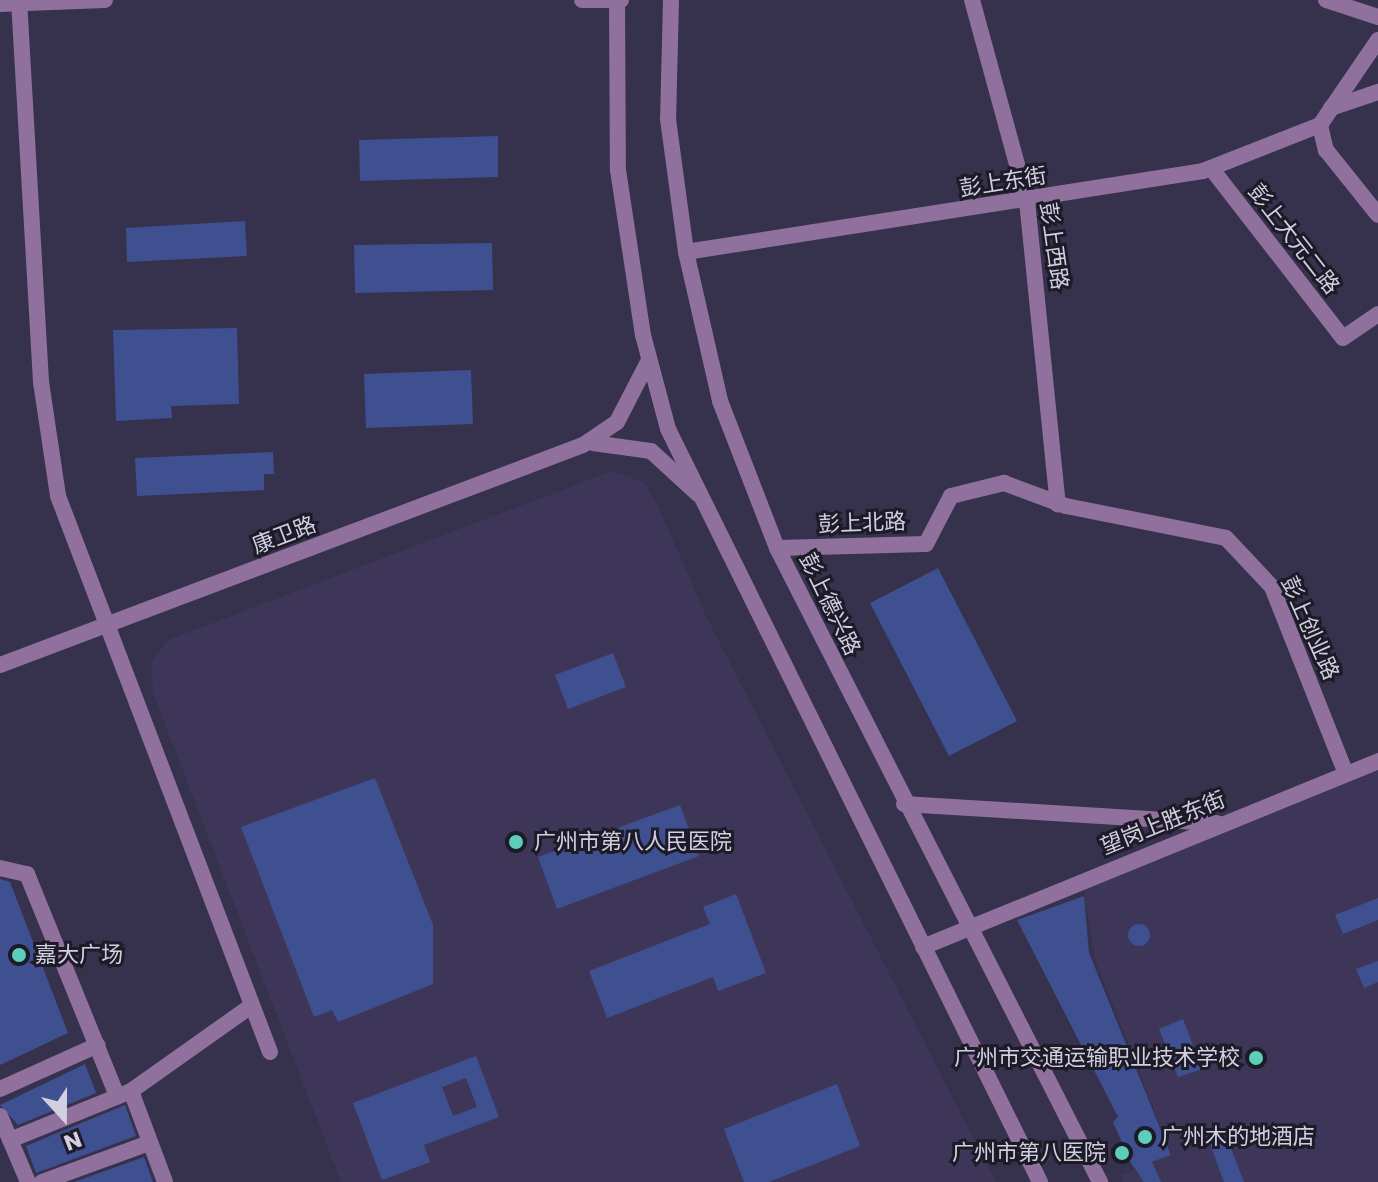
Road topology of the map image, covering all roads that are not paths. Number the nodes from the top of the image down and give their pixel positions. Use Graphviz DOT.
graph roads {
  1 [pos="105,0"];
  2 [pos="582,0"];
  3 [pos="671,0"];
  4 [pos="972,0"];
  5 [pos="1326,0"];
  6 [pos="618,1"];
  7 [pos="19,2"];
  8 [pos="0,4"];
  9 [pos="1378,17"];
  10 [pos="1378,40"];
  11 [pos="1378,92"];
  12 [pos="1331,108"];
  13 [pos="1320,125"];
  14 [pos="1211,168"];
  15 [pos="1027,201"];
  16 [pos="1378,215"];
  17 [pos="686,252"];
  18 [pos="1378,314"];
  19 [pos="649,360"];
  20 [pos="583,445"];
  21 [pos="698,494"];
  22 [pos="1058,504"];
  23 [pos="777,548"];
  24 [pos="105,626"];
  25 [pos="0,665"];
  26 [pos="1378,761"];
  27 [pos="1346,774"];
  28 [pos="904,804"];
  29 [pos="1222,823"];
  30 [pos="0,868"];
  31 [pos="966,927"];
  32 [pos="923,947"];
  33 [pos="251,1006"];
  34 [pos="98,1045"];
  35 [pos="270,1052"];
  36 [pos="0,1089"];
  37 [pos="124,1093"];
  38 [pos="0,1116"];
  39 [pos="10,1140"];
  40 [pos="149,1143"];
  41 [pos="28,1182"];
  42 [pos="42,1182"];
  43 [pos="165,1182"];
  44 [pos="1040,1182"];
  45 [pos="1100,1182"];
  1 -- 7 [label="street"];
  2 -- 6 [label="street"];
  3 -- 17 [label="street, 彭上德兴路"];
  4 -- 15 [label="street, 彭上西路"];
  5 -- 9 [label="street"];
  6 -- 19 [label="street"];
  7 -- 8 [label="street"];
  7 -- 24 [label="street"];
  10 -- 12 [label="street"];
  11 -- 12 [label="street"];
  12 -- 13 [label="street"];
  13 -- 14 [label="street, 彭上东街"];
  13 -- 16 [label="street"];
  14 -- 15 [label="street, 彭上东街"];
  14 -- 18 [label="street, 彭上大元二路"];
  15 -- 17 [label="street, 彭上东街"];
  15 -- 22 [label="street, 彭上西路"];
  17 -- 23 [label="street, 彭上德兴路"];
  19 -- 20 [label="street"];
  19 -- 21 [label="street"];
  20 -- 21 [label="street"];
  20 -- 24 [label="street, 康卫路"];
  21 -- 32 [label="street"];
  22 -- 23 [label="street, 彭上北路"];
  22 -- 27 [label="street, 彭上创业路"];
  23 -- 28 [label="street, 彭上德兴路"];
  24 -- 25 [label="street, 康卫路"];
  24 -- 33 [label="street"];
  26 -- 27 [label="street, 望岗上胜东街"];
  27 -- 29 [label="street, 望岗上胜东街"];
  28 -- 29 [label="street"];
  28 -- 31 [label="street, 彭上德兴路"];
  29 -- 31 [label="street, 望岗上胜东街"];
  30 -- 34 [label="street"];
  31 -- 32 [label="street, 望岗上胜东街"];
  31 -- 45 [label="street, 彭上德兴路"];
  32 -- 44 [label="street"];
  33 -- 35 [label="street"];
  33 -- 37 [label="street"];
  34 -- 36 [label="street"];
  34 -- 37 [label="street"];
  37 -- 39 [label="street"];
  37 -- 40 [label="street"];
  38 -- 39 [label="street"];
  39 -- 41 [label="street"];
  40 -- 42 [label="street"];
  40 -- 43 [label="street"];
}
